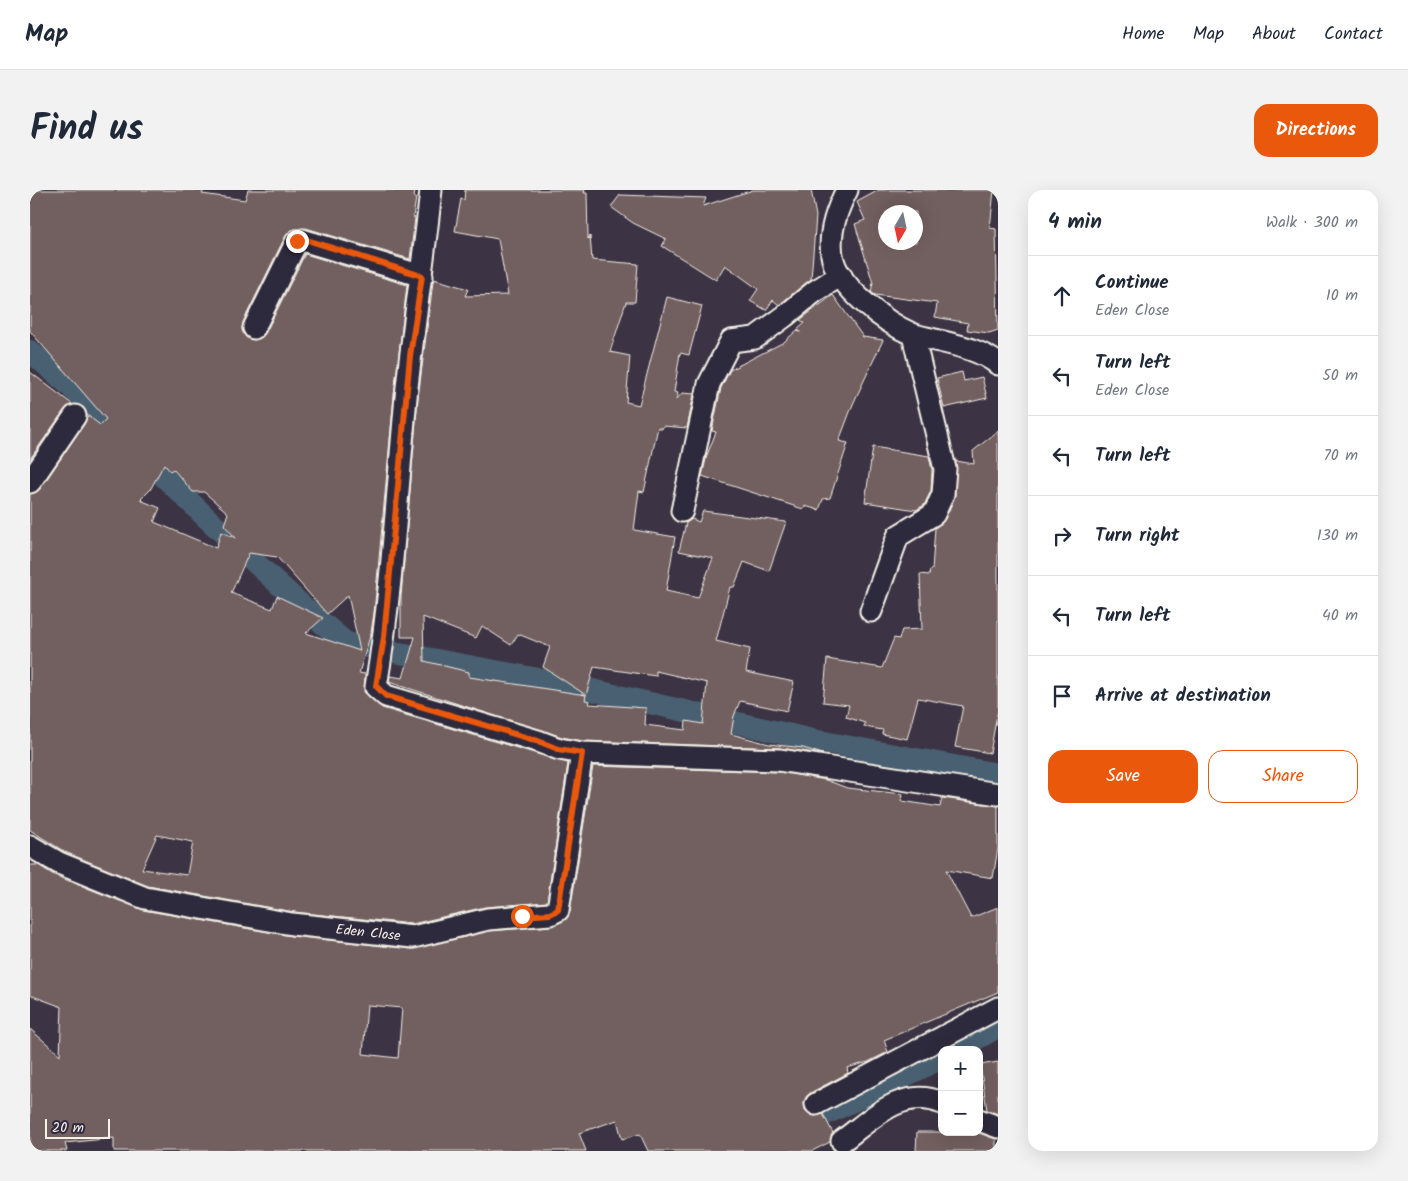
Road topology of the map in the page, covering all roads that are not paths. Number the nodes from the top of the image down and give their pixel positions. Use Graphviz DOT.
graph roads {
  1 [pos="431,190"];
  2 [pos="847,190"];
  3 [pos="841,275"];
  4 [pos="422,276"];
  5 [pos="254,328"];
  6 [pos="913,335"];
  7 [pos="998,364"];
  8 [pos="75,416"];
  9 [pos="30,482"];
  10 [pos="682,511"];
  11 [pos="871,611"];
  12 [pos="582,753"];
  13 [pos="998,794"];
  14 [pos="31,848"];
  15 [pos="998,1008"];
  16 [pos="938,1103"];
  17 [pos="816,1104"];
  18 [pos="983,1121"];
  19 [pos="998,1127"];
  20 [pos="842,1141"];
  1 -- 4 [label="street"];
  2 -- 3 [label="street"];
  3 -- 6 [label="street"];
  3 -- 10 [label="street"];
  4 -- 5 [label="street"];
  4 -- 12 [label="street"];
  6 -- 7 [label="street"];
  6 -- 11 [label="street"];
  8 -- 9 [label="street"];
  12 -- 13 [label="street"];
  12 -- 14 [label="street, Eden Close"];
  15 -- 17 [label="street"];
  16 -- 20 [label="street"];
  18 -- 19 [label="street"];
}
